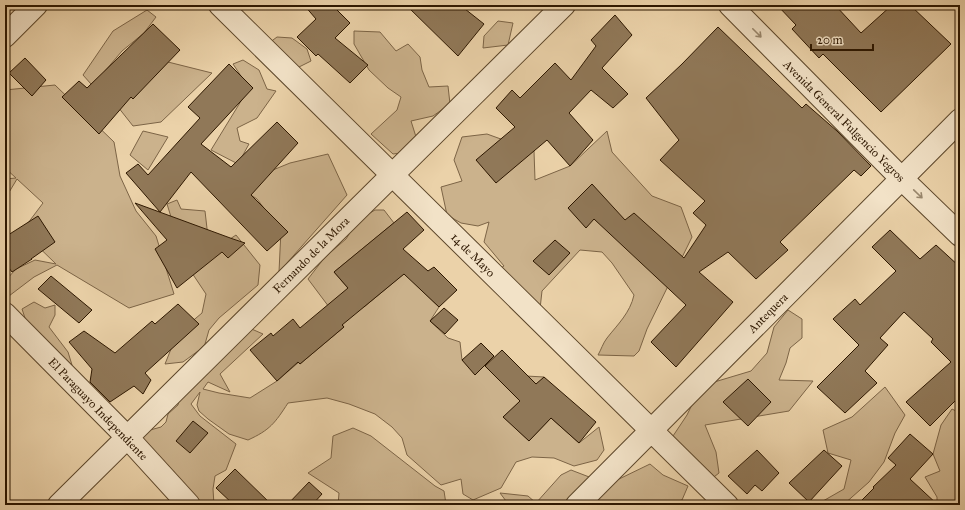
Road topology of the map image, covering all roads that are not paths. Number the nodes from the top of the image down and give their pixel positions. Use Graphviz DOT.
graph roads {
  1 [pos="36,5"];
  2 [pos="220,5"];
  3 [pos="564,5"];
  4 [pos="730,5"];
  5 [pos="5,36"];
  6 [pos="960,120"];
  7 [pos="392,174"];
  8 [pos="902,179"];
  9 [pos="960,235"];
  10 [pos="5,314"];
  11 [pos="651,430"];
  12 [pos="127,437"];
  13 [pos="58,505"];
  14 [pos="189,505"];
  15 [pos="577,505"];
  16 [pos="727,505"];
  1 -- 5 [label="street"];
  2 -- 7 [label="street, 14 de Mayo"];
  3 -- 7 [label="street, Fernando de la Mora"];
  4 -- 8 [label="street, Avenida General Fulgencio Yegros, one-way"];
  6 -- 8 [label="street, Antequera"];
  7 -- 11 [label="street, 14 de Mayo"];
  7 -- 12 [label="street, Fernando de la Mora"];
  8 -- 9 [label="street, Avenida General Fulgencio Yegros, one-way"];
  8 -- 11 [label="street, Antequera"];
  10 -- 12 [label="street, El Paraguayo Independiente"];
  11 -- 15 [label="street, Antequera"];
  11 -- 16 [label="street, 14 de Mayo"];
  12 -- 13 [label="street, Fernando de la Mora"];
  12 -- 14 [label="street, El Paraguayo Independiente"];
}
